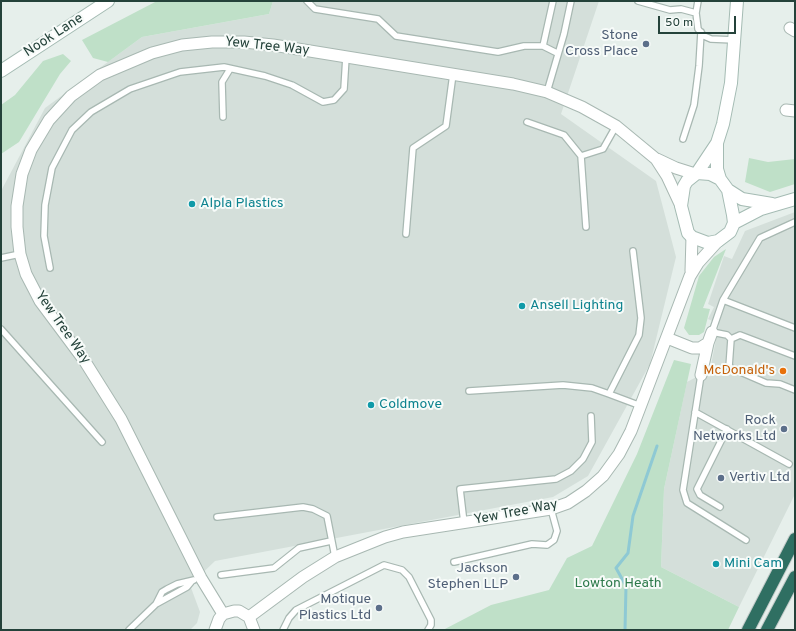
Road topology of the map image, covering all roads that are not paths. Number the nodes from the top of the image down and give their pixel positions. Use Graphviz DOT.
graph roads {
  1 [pos="108,1"];
  2 [pos="307,1"];
  3 [pos="553,1"];
  4 [pos="571,1"];
  5 [pos="638,1"];
  6 [pos="698,1"];
  7 [pos="737,1"];
  8 [pos="696,13"];
  9 [pos="701,32"];
  10 [pos="735,40"];
  11 [pos="543,46"];
  12 [pos="557,53"];
  13 [pos="346,57"];
  14 [pos="230,69"];
  15 [pos="1,72"];
  16 [pos="453,74"];
  17 [pos="547,92"];
  18 [pos="222,117"];
  19 [pos="527,122"];
  20 [pos="616,126"];
  21 [pos="683,139"];
  22 [pos="717,143"];
  23 [pos="581,156"];
  24 [pos="656,159"];
  25 [pos="696,174"];
  26 [pos="720,179"];
  27 [pos="728,190"];
  28 [pos="795,200"];
  29 [pos="776,204"];
  30 [pos="680,206"];
  31 [pos="795,222"];
  32 [pos="734,223"];
  33 [pos="586,227"];
  34 [pos="406,234"];
  35 [pos="692,237"];
  36 [pos="718,241"];
  37 [pos="633,251"];
  38 [pos="20,254"];
  39 [pos="1,258"];
  40 [pos="50,268"];
  41 [pos="690,276"];
  42 [pos="723,300"];
  43 [pos="795,328"];
  44 [pos="1,329"];
  45 [pos="712,332"];
  46 [pos="667,338"];
  47 [pos="731,339"];
  48 [pos="708,343"];
  49 [pos="795,356"];
  50 [pos="701,375"];
  51 [pos="795,390"];
  52 [pos="469,391"];
  53 [pos="610,394"];
  54 [pos="640,406"];
  55 [pos="694,412"];
  56 [pos="591,416"];
  57 [pos="728,429"];
  58 [pos="102,442"];
  59 [pos="788,464"];
  60 [pos="720,507"];
  61 [pos="551,509"];
  62 [pos="217,517"];
  63 [pos="464,523"];
  64 [pos="795,539"];
  65 [pos="746,540"];
  66 [pos="331,541"];
  67 [pos="335,557"];
  68 [pos="454,562"];
  69 [pos="221,575"];
  70 [pos="795,577"];
  71 [pos="196,580"];
  72 [pos="223,614"];
  73 [pos="249,617"];
  74 [pos="129,630"];
  75 [pos="215,630"];
  76 [pos="254,630"];
  77 [pos="283,630"];
  78 [pos="428,630"];
  79 [pos="748,630"];
  80 [pos="767,630"];
  1 -- 15 [label="street, Nook Lane"];
  2 -- 11 [label="lane"];
  3 -- 11 [label="lane"];
  4 -- 12 [label="lane"];
  5 -- 8 [label="lane"];
  6 -- 8 [label="lane"];
  7 -- 10 [label="street"];
  8 -- 9 [label="lane"];
  9 -- 10 [label="lane"];
  9 -- 21 [label="lane"];
  10 -- 22 [label="street"];
  11 -- 12 [label="lane"];
  12 -- 17 [label="lane"];
  13 -- 14 [label="lane"];
  13 -- 16 [label="street, Yew Tree Way"];
  13 -- 38 [label="street, Yew Tree Way"];
  14 -- 18 [label="lane"];
  14 -- 40 [label="lane"];
  16 -- 17 [label="street, Yew Tree Way"];
  16 -- 34 [label="lane"];
  17 -- 20 [label="street, Yew Tree Way"];
  19 -- 23 [label="lane"];
  20 -- 23 [label="lane"];
  20 -- 24 [label="street, Yew Tree Way"];
  22 -- 25 [label="street"];
  22 -- 26 [label="street"];
  23 -- 33 [label="lane"];
  24 -- 25 [label="street, Yew Tree Way"];
  24 -- 30 [label="street, Yew Tree Way"];
  25 -- 26 [label="street"];
  25 -- 30 [label="street"];
  26 -- 27 [label="street"];
  27 -- 29 [label="street"];
  27 -- 32 [label="street"];
  28 -- 29 [label="street"];
  29 -- 32 [label="street"];
  30 -- 35 [label="street"];
  31 -- 42 [label="lane"];
  32 -- 36 [label="street"];
  35 -- 36 [label="street"];
  35 -- 41 [label="street, Yew Tree Way"];
  36 -- 41 [label="street, Yew Tree Way"];
  37 -- 53 [label="lane"];
  38 -- 39 [label="lane"];
  38 -- 71 [label="street, Yew Tree Way"];
  41 -- 46 [label="street, Yew Tree Way"];
  42 -- 43 [label="lane"];
  42 -- 45 [label="lane"];
  44 -- 58 [label="lane"];
  45 -- 47 [label="lane"];
  45 -- 48 [label="street"];
  46 -- 48 [label="street"];
  46 -- 54 [label="street, Yew Tree Way"];
  47 -- 49 [label="lane"];
  47 -- 51 [label="lane"];
  48 -- 50 [label="street"];
  50 -- 55 [label="lane"];
  52 -- 53 [label="lane"];
  53 -- 54 [label="lane"];
  54 -- 61 [label="street, Yew Tree Way"];
  55 -- 57 [label="lane"];
  55 -- 65 [label="lane"];
  56 -- 63 [label="lane"];
  57 -- 59 [label="lane"];
  57 -- 60 [label="lane"];
  61 -- 63 [label="street, Yew Tree Way"];
  61 -- 68 [label="lane"];
  62 -- 66 [label="lane"];
  63 -- 67 [label="street, Yew Tree Way"];
  64 -- 79 [label="highway"];
  66 -- 67 [label="lane"];
  66 -- 69 [label="lane"];
  67 -- 73 [label="street, Yew Tree Way"];
  70 -- 80 [label="highway"];
  71 -- 72 [label="street, Yew Tree Way"];
  71 -- 74 [label="lane"];
  72 -- 73 [label="street"];
  72 -- 75 [label="street"];
  73 -- 76 [label="street"];
  77 -- 78 [label="lane"];
}
